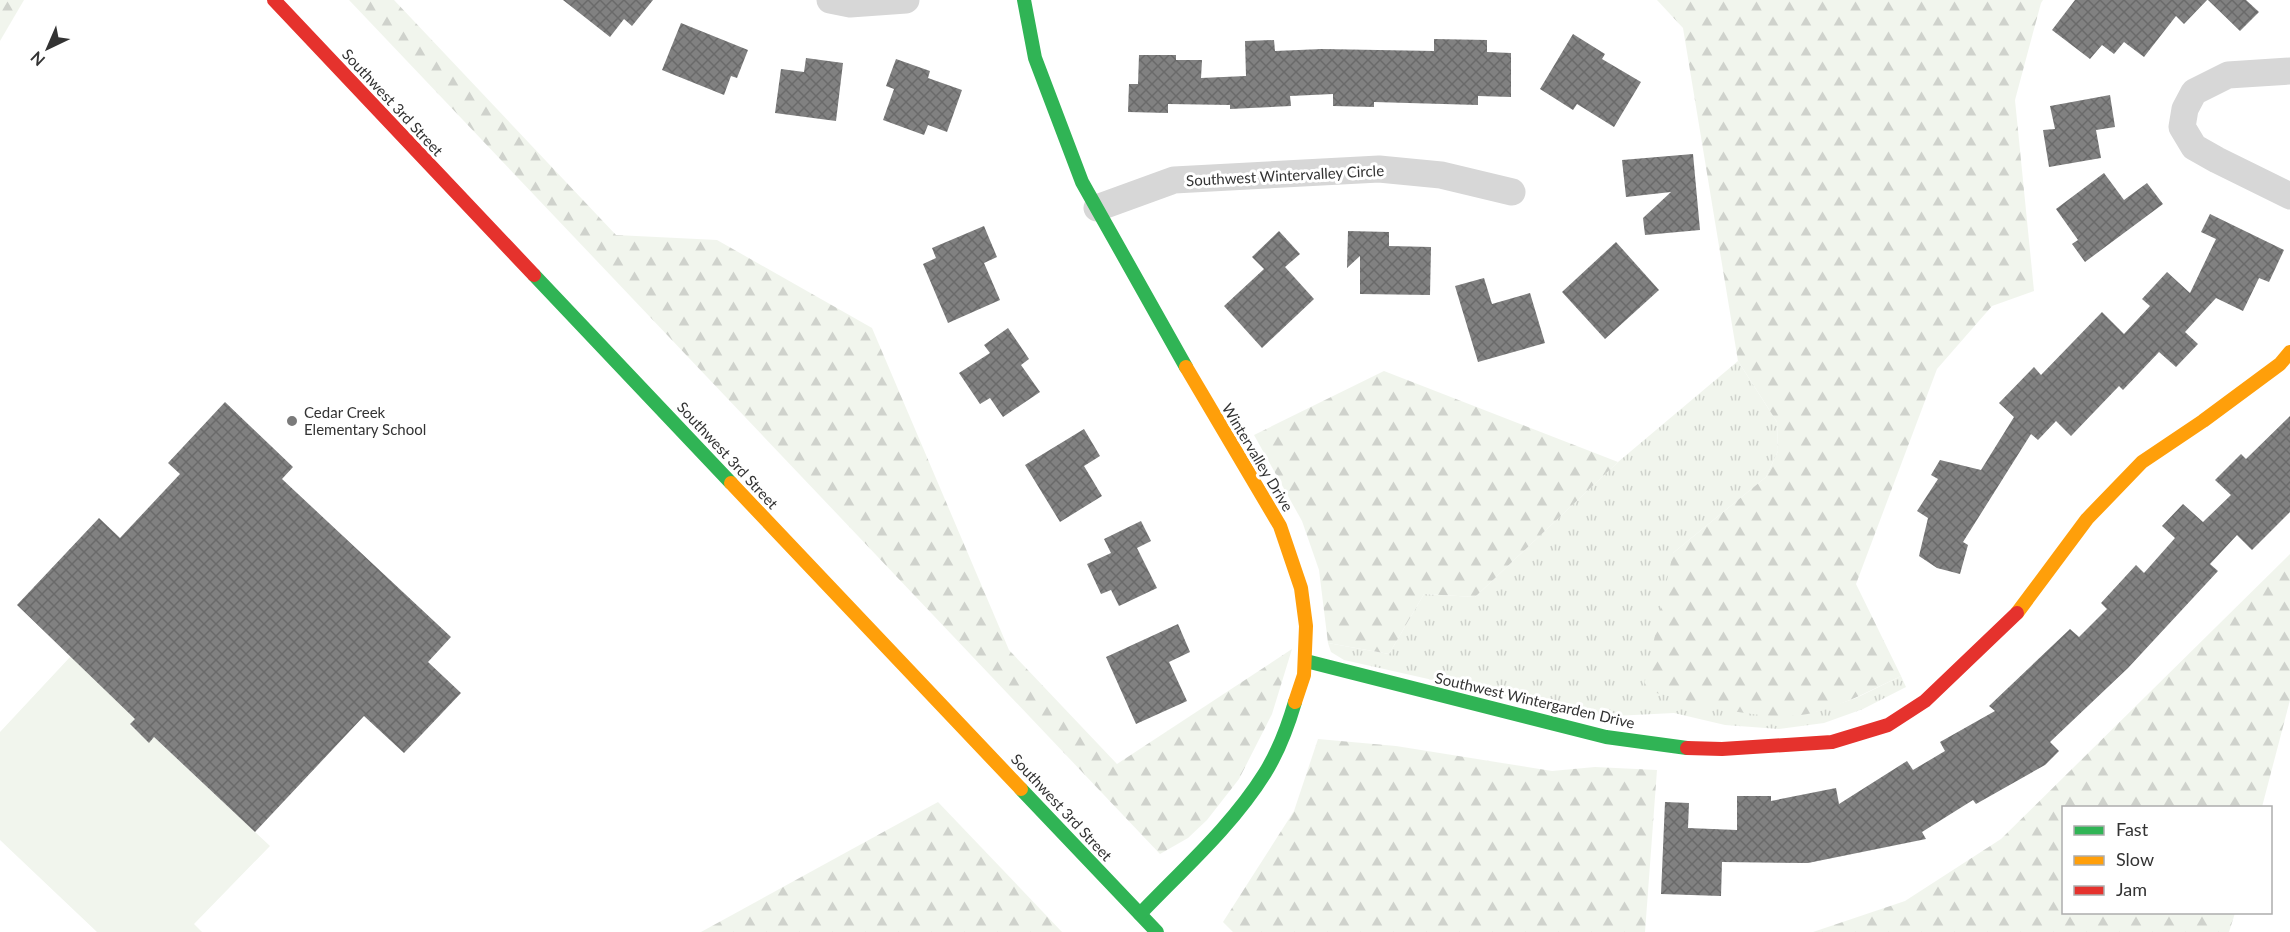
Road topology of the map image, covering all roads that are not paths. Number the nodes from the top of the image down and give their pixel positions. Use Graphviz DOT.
graph roads {
  1 [pos="274,0"];
  2 [pos="830,0"];
  3 [pos="906,0"];
  4 [pos="1024,0"];
  5 [pos="2290,71"];
  6 [pos="1512,192"];
  7 [pos="2290,196"];
  8 [pos="1097,208"];
  9 [pos="2290,352"];
  10 [pos="1306,661"];
  11 [pos="1140,914"];
  12 [pos="1157,932"];
  1 -- 11 [label="street, Southwest 3rd Street"];
  2 -- 3 [label="street"];
  4 -- 8 [label="street, Wintervalley Drive"];
  5 -- 7 [label="street"];
  6 -- 8 [label="street, Southwest Wintervalley Circle"];
  8 -- 10 [label="street, Wintervalley Drive"];
  9 -- 10 [label="street, Southwest Wintergarden Drive"];
  10 -- 11 [label="street, Wintervalley Drive"];
  11 -- 12 [label="street, Southwest 3rd Street"];
}
